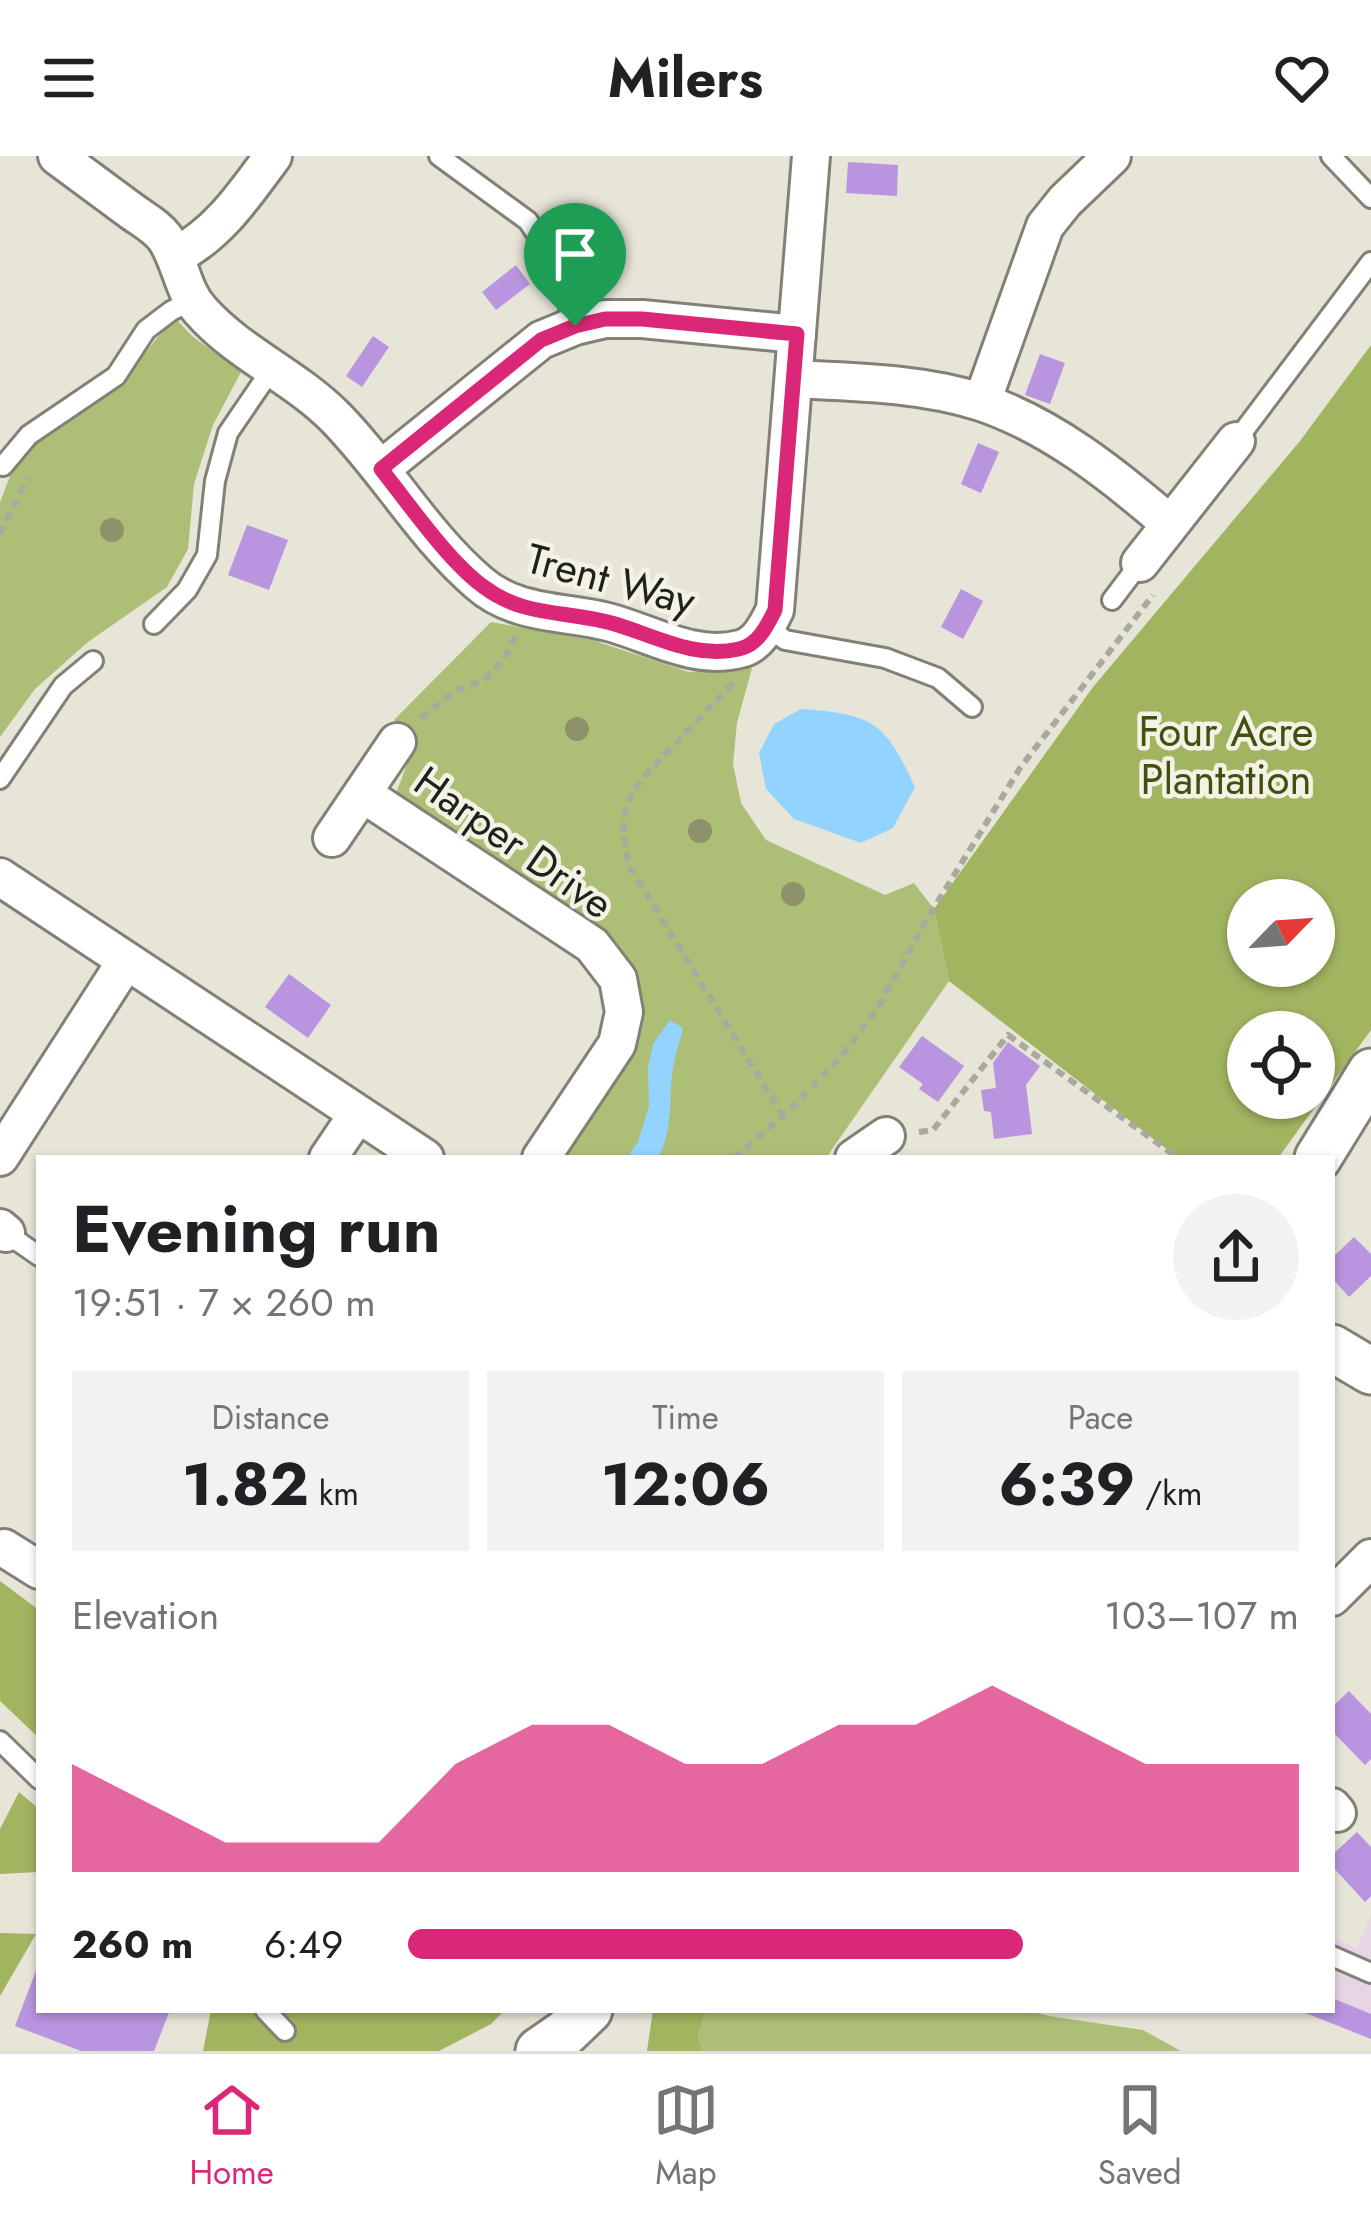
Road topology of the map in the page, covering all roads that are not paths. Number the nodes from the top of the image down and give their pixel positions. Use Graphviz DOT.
graph roads {
  1 [pos="57,156"];
  2 [pos="273,156"];
  3 [pos="439,156"];
  4 [pos="811,156"];
  5 [pos="1112,156"];
  6 [pos="1331,156"];
  7 [pos="1371,198"];
  8 [pos="177,255"];
  9 [pos="1371,262"];
  10 [pos="192,300"];
  11 [pos="575,326"];
  12 [pos="797,334"];
  13 [pos="273,367"];
  14 [pos="794,379"];
  15 [pos="982,403"];
  16 [pos="1236,441"];
  17 [pos="3,466"];
  18 [pos="381,469"];
  19 [pos="1169,524"];
  20 [pos="1153,571"];
  21 [pos="1112,600"];
  22 [pos="154,624"];
  23 [pos="755,637"];
  24 [pos="94,661"];
  25 [pos="973,707"];
  26 [pos="397,742"];
  27 [pos="0,779"];
  28 [pos="364,794"];
  29 [pos="332,838"];
  30 [pos="0,877"];
  31 [pos="126,962"];
  32 [pos="1371,1072"];
  33 [pos="357,1114"];
  34 [pos="886,1136"];
  35 [pos="330,1155"];
  36 [pos="420,1155"];
  37 [pos="543,1155"];
  38 [pos="858,1155"];
  39 [pos="1320,1155"];
  40 [pos="0,1157"];
  41 [pos="3,1231"];
  42 [pos="36,1254"];
  43 [pos="1335,1350"];
  44 [pos="1371,1371"];
  45 [pos="2,1547"];
  46 [pos="1371,1558"];
  47 [pos="36,1568"];
  48 [pos="1335,1594"];
  49 [pos="0,1741"];
  50 [pos="36,1776"];
  51 [pos="1335,1956"];
  52 [pos="1371,1973"];
  53 [pos="268,2013"];
  54 [pos="587,2013"];
  55 [pos="604,2013"];
  56 [pos="285,2031"];
  57 [pos="539,2051"];
  58 [pos="598,2051"];
  1 -- 8 [label="street, Trent Way"];
  2 -- 8 [label="street"];
  3 -- 11 [label="lane"];
  4 -- 12 [label="street"];
  5 -- 15 [label="street"];
  6 -- 7 [label="lane"];
  8 -- 10 [label="street, Trent Way"];
  9 -- 16 [label="lane"];
  10 -- 13 [label="street, Trent Way"];
  10 -- 17 [label="lane"];
  11 -- 12 [label="street"];
  11 -- 18 [label="street"];
  12 -- 14 [label="street"];
  13 -- 18 [label="street, Trent Way"];
  13 -- 22 [label="lane"];
  14 -- 15 [label="street"];
  14 -- 23 [label="street"];
  15 -- 19 [label="street"];
  16 -- 19 [label="street"];
  18 -- 23 [label="street, Trent Way"];
  19 -- 20 [label="street"];
  20 -- 21 [label="lane"];
  23 -- 25 [label="lane"];
  24 -- 27 [label="lane"];
  26 -- 28 [label="street, Harper Drive"];
  28 -- 29 [label="street, Harper Drive"];
  28 -- 37 [label="street, Harper Drive"];
  30 -- 31 [label="street"];
  31 -- 33 [label="street"];
  31 -- 40 [label="street"];
  32 -- 39 [label="street"];
  33 -- 35 [label="street"];
  33 -- 36 [label="street"];
  34 -- 38 [label="street"];
  41 -- 42 [label="lane"];
  43 -- 44 [label="street"];
  45 -- 47 [label="street"];
  46 -- 48 [label="street"];
  49 -- 50 [label="lane"];
  51 -- 52 [label="lane"];
  53 -- 56 [label="lane"];
  54 -- 57 [label="street"];
  55 -- 58 [label="street"];
}
